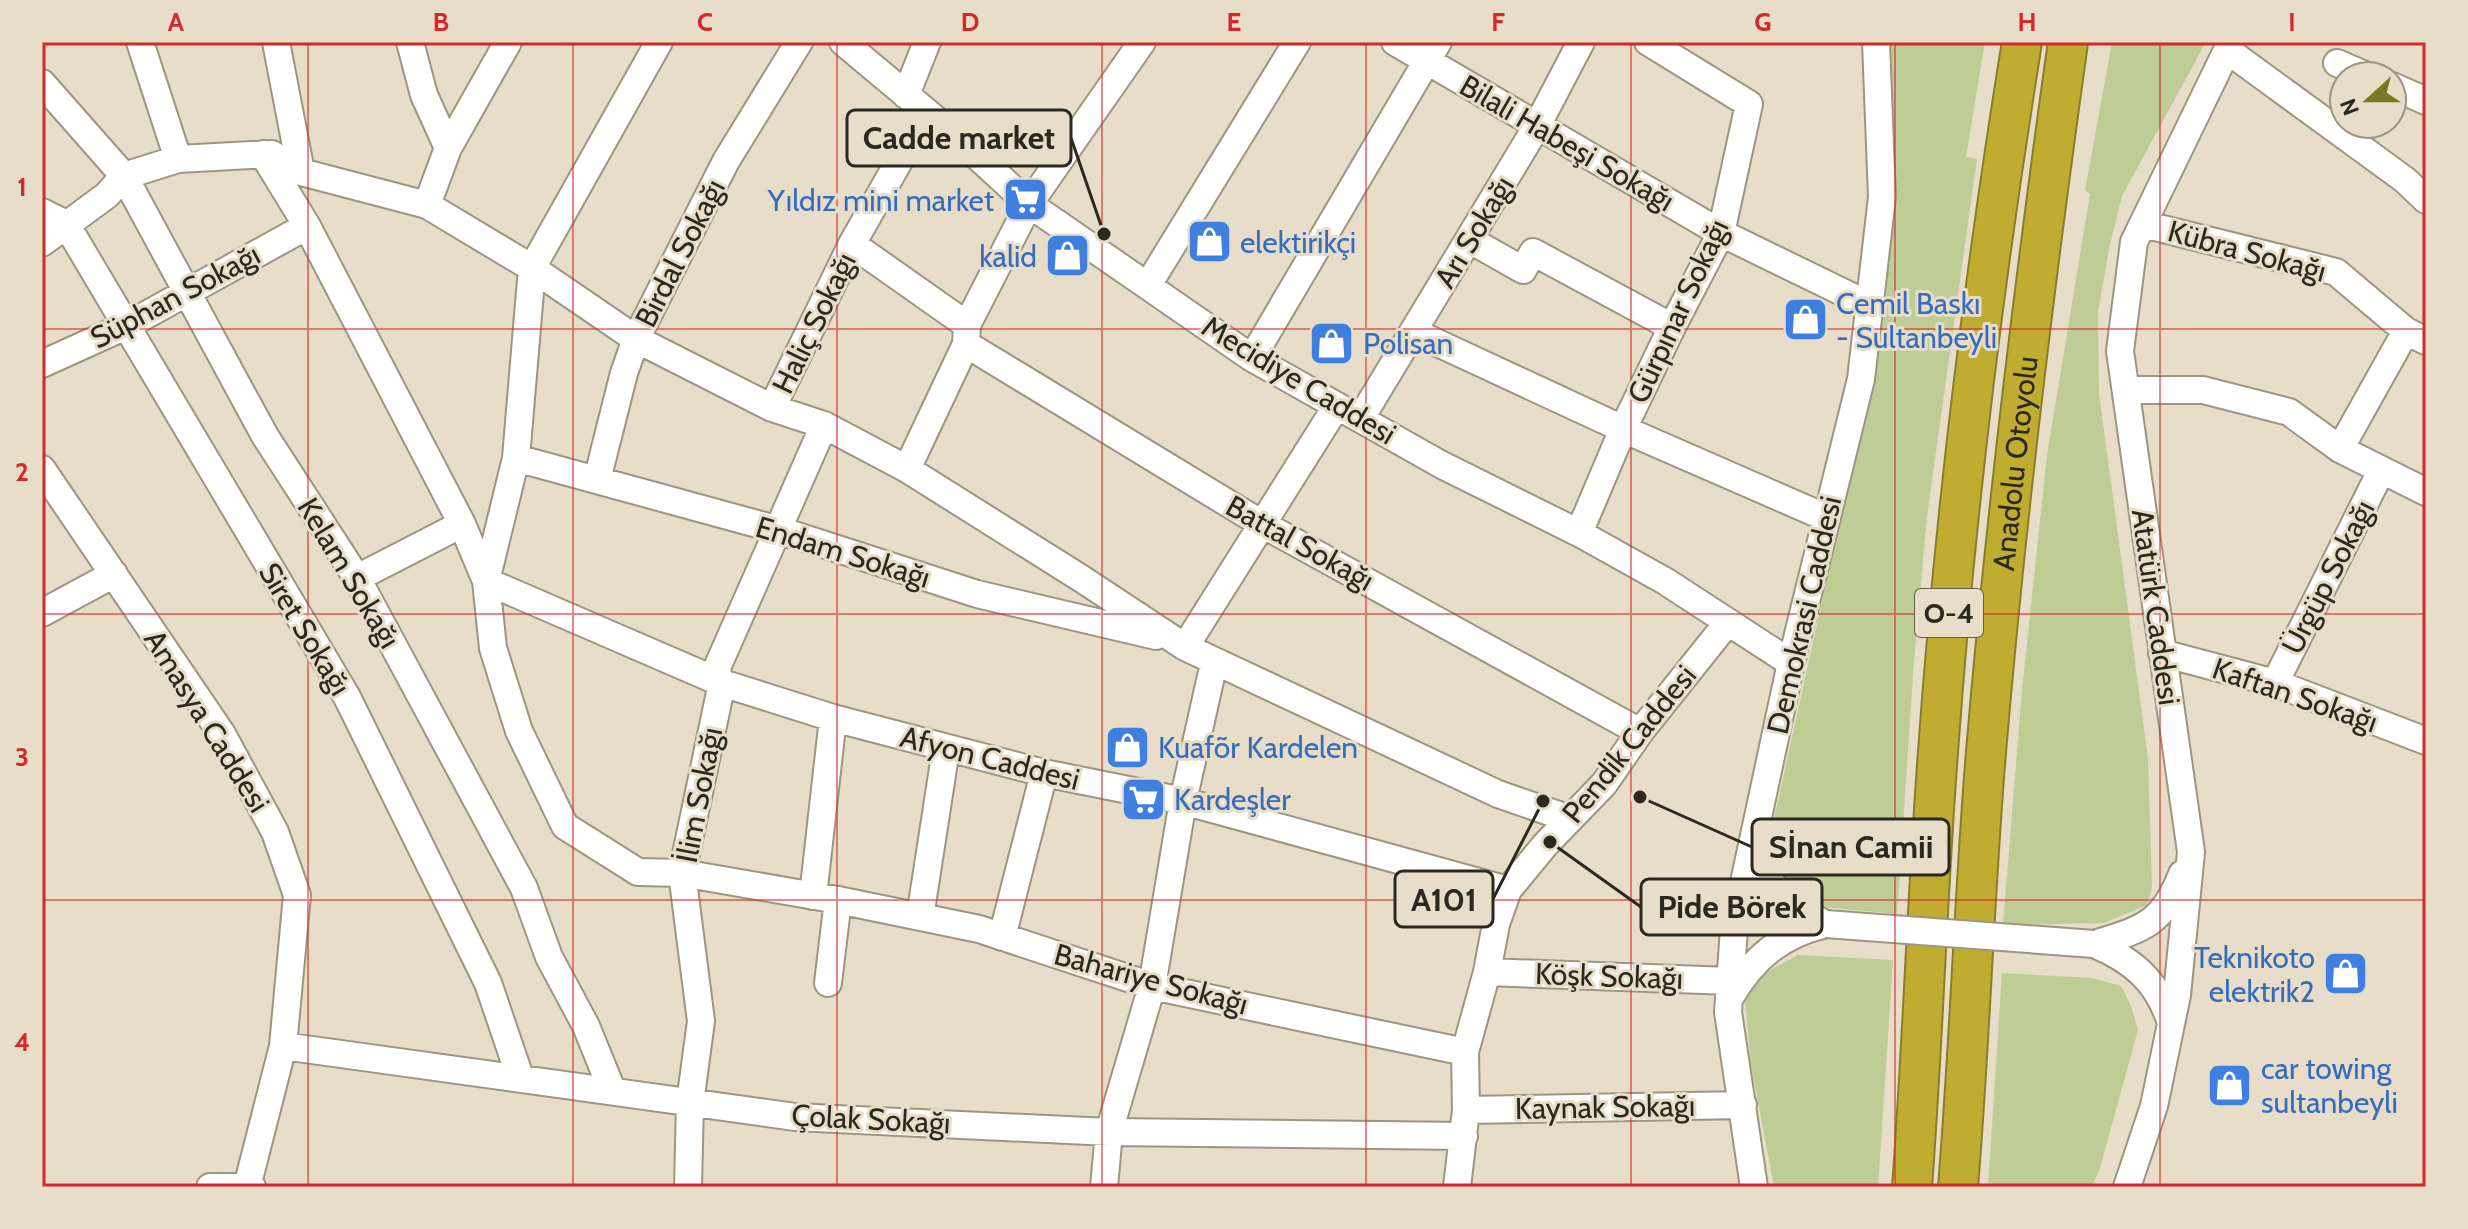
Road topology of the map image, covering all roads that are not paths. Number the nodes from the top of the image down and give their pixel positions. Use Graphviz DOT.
graph roads {
  1 [pos="140,42"];
  2 [pos="276,42"];
  3 [pos="410,42"];
  4 [pos="508,42"];
  5 [pos="659,42"];
  6 [pos="799,42"];
  7 [pos="843,42"];
  8 [pos="927,42"];
  9 [pos="1297,42"];
  10 [pos="1395,42"];
  11 [pos="1581,42"];
  12 [pos="1648,42"];
  13 [pos="1876,42"];
  14 [pos="2022,42"];
  15 [pos="2068,42"];
  16 [pos="1140,43"];
  17 [pos="2229,46"];
  18 [pos="1433,52"];
  19 [pos="42,83"];
  20 [pos="906,95"];
  21 [pos="927,112"];
  22 [pos="1537,126"];
  23 [pos="448,148"];
  24 [pos="263,154"];
  25 [pos="178,159"];
  26 [pos="301,172"];
  27 [pos="124,176"];
  28 [pos="2426,200"];
  29 [pos="1029,204"];
  30 [pos="427,205"];
  31 [pos="42,212"];
  32 [pos="66,224"];
  33 [pos="2143,224"];
  34 [pos="307,226"];
  35 [pos="1721,233"];
  36 [pos="1470,240"];
  37 [pos="42,243"];
  38 [pos="852,244"];
  39 [pos="532,268"];
  40 [pos="1148,285"];
  41 [pos="185,292"];
  42 [pos="1869,305"];
  43 [pos="128,325"];
  44 [pos="1672,327"];
  45 [pos="1414,332"];
  46 [pos="966,335"];
  47 [pos="2416,336"];
  48 [pos="636,339"];
  49 [pos="1252,358"];
  50 [pos="42,364"];
  51 [pos="2126,390"];
  52 [pos="1336,407"];
  53 [pos="772,408"];
  54 [pos="1361,418"];
  55 [pos="824,425"];
  56 [pos="1623,429"];
  57 [pos="2340,449"];
  58 [pos="516,458"];
  59 [pos="42,469"];
  60 [pos="907,469"];
  61 [pos="2381,471"];
  62 [pos="597,480"];
  63 [pos="2426,492"];
  64 [pos="1827,518"];
  65 [pos="462,524"];
  66 [pos="1262,524"];
  67 [pos="779,530"];
  68 [pos="1579,533"];
  69 [pos="114,574"];
  70 [pos="357,578"];
  71 [pos="486,581"];
  72 [pos="42,613"];
  73 [pos="1728,622"];
  74 [pos="1178,644"];
  75 [pos="2162,653"];
  76 [pos="1214,663"];
  77 [pos="1791,663"];
  78 [pos="722,683"];
  79 [pos="2275,683"];
  80 [pos="833,718"];
  81 [pos="1640,732"];
  82 [pos="2426,741"];
  83 [pos="946,749"];
  84 [pos="1044,773"];
  85 [pos="1183,801"];
  86 [pos="1570,819"];
  87 [pos="1753,840"];
  88 [pos="2191,852"];
  89 [pos="682,873"];
  90 [pos="1508,890"];
  91 [pos="826,898"];
  92 [pos="920,917"];
  93 [pos="1826,924"];
  94 [pos="1002,937"];
  95 [pos="2094,944"];
  96 [pos="1487,972"];
  97 [pos="828,983"];
  98 [pos="1152,986"];
  99 [pos="1730,990"];
  100 [pos="2171,1023"];
  101 [pos="283,1046"];
  102 [pos="1465,1052"];
  103 [pos="520,1077"];
  104 [pos="612,1090"];
  105 [pos="690,1103"];
  106 [pos="1743,1105"];
  107 [pos="1465,1123"];
  108 [pos="1109,1132"];
  109 [pos="210,1187"];
  110 [pos="248,1187"];
  111 [pos="688,1187"];
  112 [pos="1104,1187"];
  113 [pos="1457,1187"];
  114 [pos="1754,1187"];
  115 [pos="1912,1187"];
  116 [pos="1958,1187"];
  117 [pos="2127,1187"];
  1 -- 25 [label="street"];
  2 -- 26 [label="street"];
  3 -- 23 [label="street"];
  4 -- 23 [label="street"];
  5 -- 39 [label="street"];
  6 -- 48 [label="street, Birdal Sokağı"];
  7 -- 20 [label="street, Mecidiye Caddesi"];
  8 -- 20 [label="street"];
  9 -- 40 [label="street"];
  10 -- 18 [label="street, Bilali Habeşi Sokağı"];
  11 -- 22 [label="street, Arı Sokağı"];
  12 -- 35 [label="street, Gürpınar Sokağı"];
  13 -- 42 [label="street, Demokrasi Caddesi"];
  14 -- 115 [label="highway, Anadolu Otoyolu / O-4"];
  15 -- 116 [label="highway, Anadolu Otoyolu / O-4"];
  16 -- 29 [label="street"];
  17 -- 28 [label="street"];
  17 -- 33 [label="street, Atatürk Caddesi"];
  18 -- 22 [label="street, Bilali Habeşi Sokağı"];
  18 -- 49 [label="street"];
  19 -- 27 [label="street, Kelam Sokağı"];
  20 -- 21 [label="street, Mecidiye Caddesi"];
  21 -- 29 [label="street, Mecidiye Caddesi"];
  21 -- 38 [label="street, Haliç Sokağı"];
  22 -- 35 [label="street, Bilali Habeşi Sokağı"];
  22 -- 36 [label="street, Arı Sokağı"];
  23 -- 30 [label="street"];
  24 -- 25 [label="street"];
  24 -- 26 [label="street"];
  24 -- 34 [label="street"];
  25 -- 27 [label="street"];
  26 -- 30 [label="street"];
  27 -- 32 [label="street"];
  27 -- 41 [label="street, Kelam Sokağı"];
  29 -- 40 [label="street, Mecidiye Caddesi"];
  29 -- 46 [label="street"];
  30 -- 39 [label="street"];
  31 -- 32 [label="street"];
  32 -- 37 [label="street"];
  32 -- 43 [label="street, Siret Sokağı"];
  33 -- 47 [label="street, Kübra Sokağı"];
  33 -- 51 [label="street, Atatürk Caddesi"];
  34 -- 41 [label="street, Süphan Sokağı"];
  34 -- 65 [label="street"];
  35 -- 42 [label="street, Bilali Habeşi Sokağı"];
  35 -- 44 [label="street, Gürpınar Sokağı"];
  36 -- 44 [label="street"];
  36 -- 45 [label="street, Arı Sokağı"];
  38 -- 46 [label="street, Battal Sokağı"];
  38 -- 53 [label="street, Haliç Sokağı"];
  39 -- 48 [label="street"];
  39 -- 58 [label="street"];
  40 -- 49 [label="street, Mecidiye Caddesi"];
  41 -- 43 [label="street, Süphan Sokağı"];
  41 -- 70 [label="street, Kelam Sokağı"];
  42 -- 64 [label="street, Demokrasi Caddesi"];
  43 -- 50 [label="street, Süphan Sokağı"];
  43 -- 103 [label="street, Siret Sokağı"];
  44 -- 56 [label="street, Gürpınar Sokağı"];
  45 -- 54 [label="street, Arı Sokağı"];
  45 -- 56 [label="street"];
  46 -- 60 [label="street"];
  46 -- 66 [label="street, Battal Sokağı"];
  47 -- 57 [label="street"];
  48 -- 53 [label="street"];
  48 -- 62 [label="street, Birdal Sokağı"];
  49 -- 52 [label="street, Mecidiye Caddesi"];
  51 -- 57 [label="street"];
  51 -- 75 [label="street, Atatürk Caddesi"];
  52 -- 54 [label="street, Mecidiye Caddesi"];
  52 -- 66 [label="street"];
  53 -- 55 [label="street"];
  54 -- 68 [label="street, Mecidiye Caddesi"];
  55 -- 60 [label="street"];
  55 -- 67 [label="street, İlim Sokağı"];
  56 -- 64 [label="street"];
  56 -- 68 [label="street, Gürpınar Sokağı"];
  57 -- 61 [label="street"];
  58 -- 62 [label="street, Endam Sokağı"];
  58 -- 71 [label="street"];
  59 -- 69 [label="street, Amasya Caddesi"];
  60 -- 74 [label="street"];
  61 -- 63 [label="street"];
  61 -- 79 [label="street, Ürgüp Sokağı"];
  62 -- 67 [label="street, Endam Sokağı"];
  64 -- 77 [label="street, Demokrasi Caddesi"];
  65 -- 70 [label="street"];
  65 -- 71 [label="street"];
  66 -- 74 [label="street"];
  66 -- 81 [label="street, Battal Sokağı"];
  67 -- 74 [label="street, Endam Sokağı"];
  67 -- 78 [label="street, İlim Sokağı"];
  68 -- 73 [label="street, Mecidiye Caddesi"];
  69 -- 72 [label="street"];
  69 -- 101 [label="street, Amasya Caddesi"];
  70 -- 104 [label="street, Kelam Sokağı"];
  71 -- 78 [label="street, Afyon Caddesi"];
  71 -- 89 [label="street, Bahariye Sokağı"];
  73 -- 77 [label="street, Mecidiye Caddesi"];
  73 -- 81 [label="street, Pendik Caddesi"];
  74 -- 76 [label="street"];
  75 -- 79 [label="street, Kaftan Sokağı"];
  75 -- 88 [label="street, Atatürk Caddesi"];
  76 -- 85 [label="street"];
  76 -- 86 [label="street"];
  77 -- 87 [label="street, Demokrasi Caddesi"];
  78 -- 80 [label="street, Afyon Caddesi"];
  78 -- 89 [label="street, İlim Sokağı"];
  79 -- 82 [label="street, Kaftan Sokağı"];
  80 -- 83 [label="street, Afyon Caddesi"];
  80 -- 91 [label="street"];
  81 -- 86 [label="street, Pendik Caddesi"];
  83 -- 84 [label="street, Afyon Caddesi"];
  83 -- 92 [label="street"];
  84 -- 85 [label="street, Afyon Caddesi"];
  84 -- 94 [label="street"];
  85 -- 90 [label="street, Afyon Caddesi"];
  85 -- 98 [label="street"];
  86 -- 90 [label="street, Pendik Caddesi"];
  87 -- 93 [label="street"];
  87 -- 99 [label="street, Demokrasi Caddesi"];
  88 -- 95 [label="street"];
  88 -- 100 [label="street, Atatürk Caddesi"];
  89 -- 91 [label="street, Bahariye Sokağı"];
  89 -- 105 [label="street, İlim Sokağı"];
  90 -- 96 [label="street, Pendik Caddesi"];
  91 -- 92 [label="street, Bahariye Sokağı"];
  91 -- 97 [label="street"];
  92 -- 94 [label="street, Bahariye Sokağı"];
  93 -- 95 [label="street, bridge"];
  93 -- 99 [label="street"];
  94 -- 98 [label="street, Bahariye Sokağı"];
  95 -- 100 [label="street"];
  96 -- 99 [label="street, Köşk Sokağı"];
  96 -- 102 [label="street, Pendik Caddesi"];
  98 -- 102 [label="street, Bahariye Sokağı"];
  98 -- 108 [label="street"];
  99 -- 106 [label="street, Demokrasi Caddesi"];
  100 -- 117 [label="street, Atatürk Caddesi"];
  101 -- 103 [label="street, Çolak Sokağı"];
  101 -- 110 [label="street, Amasya Caddesi"];
  102 -- 107 [label="street, Pendik Caddesi"];
  103 -- 104 [label="street, Çolak Sokağı"];
  104 -- 105 [label="street, Çolak Sokağı"];
  105 -- 108 [label="street, Çolak Sokağı"];
  105 -- 111 [label="street, İlim Sokağı"];
  106 -- 107 [label="street, Kaynak Sokağı"];
  106 -- 114 [label="street, Demokrasi Caddesi"];
  107 -- 108 [label="street, Çolak Sokağı"];
  107 -- 113 [label="street, Pendik Caddesi"];
  108 -- 112 [label="street"];
  109 -- 110 [label="street"];
}
